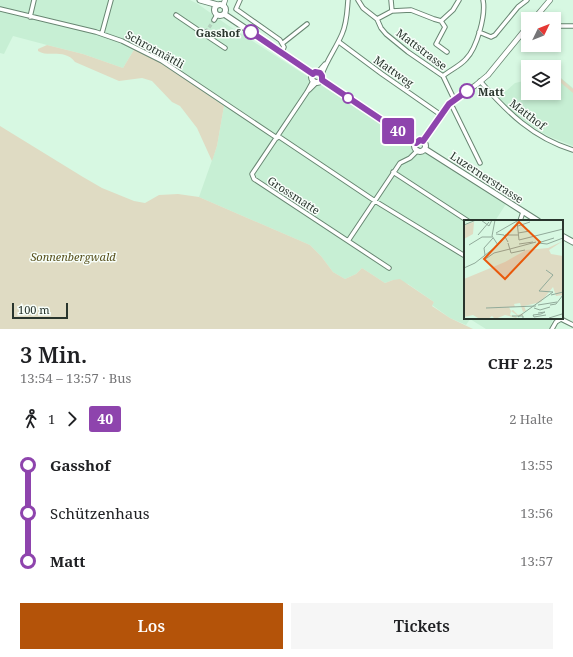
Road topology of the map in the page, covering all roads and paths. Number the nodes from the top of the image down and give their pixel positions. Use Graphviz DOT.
graph roads {
  1 [pos="34,0"];
  2 [pos="111,0"];
  3 [pos="225,0"];
  4 [pos="240,0"];
  5 [pos="348,0"];
  6 [pos="358,0"];
  7 [pos="390,0"];
  8 [pos="459,0"];
  9 [pos="483,0"];
  10 [pos="526,0"];
  11 [pos="550,0"];
  12 [pos="202,1"];
  13 [pos="220,5"];
  14 [pos="0,9"];
  15 [pos="392,11"];
  16 [pos="540,12"];
  17 [pos="224,14"];
  18 [pos="176,15"];
  19 [pos="30,16"];
  20 [pos="215,16"];
  21 [pos="376,19"];
  22 [pos="441,21"];
  23 [pos="307,24"];
  24 [pos="561,26"];
  25 [pos="573,26"];
  26 [pos="479,32"];
  27 [pos="102,33"];
  28 [pos="521,35"];
  29 [pos="338,42"];
  30 [pos="282,43"];
  31 [pos="225,48"];
  32 [pos="447,52"];
  33 [pos="282,53"];
  34 [pos="317,73"];
  35 [pos="443,76"];
  36 [pos="317,81"];
  37 [pos="480,81"];
  38 [pos="454,99"];
  39 [pos="449,104"];
  40 [pos="441,115"];
  41 [pos="277,137"];
  42 [pos="423,141"];
  43 [pos="416,143"];
  44 [pos="425,149"];
  45 [pos="418,150"];
  46 [pos="573,150"];
  47 [pos="480,163"];
  48 [pos="393,172"];
  49 [pos="375,201"];
  50 [pos="523,212"];
  51 [pos="466,220"];
  52 [pos="520,220"];
  53 [pos="536,220"];
  54 [pos="563,237"];
  55 [pos="348,241"];
  56 [pos="573,242"];
  57 [pos="464,255"];
  58 [pos="390,268"];
  59 [pos="573,325"];
  60 [pos="552,329"];
  1 -- 19 [label="street"];
  2 -- 27 [label="street"];
  3 -- 13 [label="street"];
  4 -- 30 [label="street"];
  5 -- 29 [label="street"];
  6 -- 21 [label="street, Mattstrasse"];
  7 -- 15 [label="street"];
  8 -- 22 [label="street"];
  9 -- 26 [label="street"];
  10 -- 26 [label="street"];
  11 -- 16 [label="street"];
  12 -- 13 [label="main road"];
  12 -- 20 [label="main road"];
  13 -- 17 [label="main road"];
  13 -- 20 [label="main road"];
  14 -- 19 [label="street, Schrotmättli"];
  15 -- 21 [label="street"];
  15 -- 22 [label="street"];
  17 -- 20 [label="main road"];
  17 -- 33 [label="main road"];
  18 -- 31 [label="street"];
  19 -- 27 [label="street, Schrotmättli"];
  21 -- 35 [label="street, Mattstrasse"];
  22 -- 32 [label="street"];
  23 -- 30 [label="street"];
  24 -- 25 [label="street"];
  26 -- 35 [label="street"];
  27 -- 41 [label="street, Schrotmättli"];
  28 -- 37 [label="street"];
  29 -- 34 [label="street"];
  29 -- 40 [label="street, Mattweg"];
  30 -- 33 [label="street"];
  33 -- 34 [label="main road"];
  34 -- 36 [label="main road"];
  34 -- 36 [label="main road"];
  35 -- 38 [label="street, Mattstrasse"];
  36 -- 41 [label="street, Grossmatte"];
  36 -- 43 [label="main road"];
  37 -- 38 [label="street"];
  37 -- 46 [label="street, Matthof"];
  38 -- 39 [label="street"];
  39 -- 40 [label="street"];
  39 -- 47 [label="street"];
  40 -- 42 [label="street"];
  41 -- 49 [label="street"];
  41 -- 55 [label="street, Grossmatte"];
  42 -- 43 [label="main road"];
  42 -- 44 [label="main road"];
  43 -- 45 [label="main road"];
  44 -- 45 [label="main road"];
  44 -- 50 [label="main road, Luzernerstrasse"];
  45 -- 48 [label="street"];
  48 -- 49 [label="street"];
  48 -- 51 [label="street"];
  49 -- 55 [label="street"];
  49 -- 57 [label="street"];
  50 -- 52 [label="street"];
  50 -- 53 [label="main road, Luzernerstrasse"];
  54 -- 56 [label="main road"];
  55 -- 58 [label="street, Grossmatte"];
  59 -- 60 [label="street"];
}
